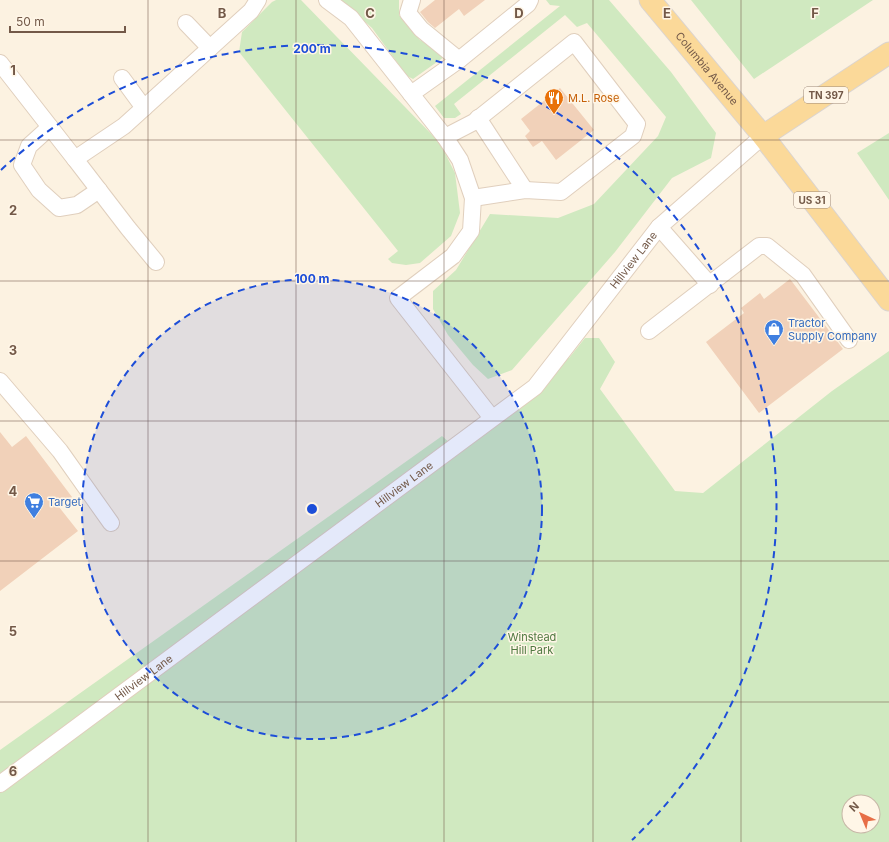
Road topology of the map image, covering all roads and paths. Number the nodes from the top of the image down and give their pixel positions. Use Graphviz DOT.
graph roads {
  1 [pos="258,0"];
  2 [pos="327,0"];
  3 [pos="412,0"];
  4 [pos="530,0"];
  5 [pos="650,0"];
  6 [pos="186,23"];
  7 [pos="210,48"];
  8 [pos="889,53"];
  9 [pos="459,60"];
  10 [pos="0,63"];
  11 [pos="122,78"];
  12 [pos="411,94"];
  13 [pos="144,108"];
  14 [pos="478,118"];
  15 [pos="50,127"];
  16 [pos="445,136"];
  17 [pos="763,136"];
  18 [pos="75,159"];
  19 [pos="99,190"];
  20 [pos="525,190"];
  21 [pos="473,198"];
  22 [pos="659,227"];
  23 [pos="156,262"];
  24 [pos="710,285"];
  25 [pos="889,300"];
  26 [pos="649,331"];
  27 [pos="849,340"];
  28 [pos="0,381"];
  29 [pos="492,418"];
  30 [pos="111,523"];
  31 [pos="0,784"];
  1 -- 7 [label="street"];
  2 -- 12 [label="street"];
  3 -- 9 [label="street"];
  4 -- 9 [label="street"];
  5 -- 17 [label="main road, Columbia Avenue"];
  6 -- 7 [label="street"];
  7 -- 13 [label="street"];
  8 -- 17 [label="main road, TN 397"];
  9 -- 12 [label="street"];
  10 -- 15 [label="street"];
  11 -- 13 [label="street"];
  12 -- 16 [label="street"];
  13 -- 18 [label="street"];
  14 -- 16 [label="street"];
  14 -- 20 [label="street"];
  14 -- 20 [label="street"];
  15 -- 18 [label="street"];
  15 -- 19 [label="street"];
  16 -- 21 [label="street"];
  17 -- 22 [label="street, Hillview Lane"];
  17 -- 25 [label="main road, US 31"];
  18 -- 19 [label="street"];
  19 -- 23 [label="street"];
  20 -- 21 [label="street"];
  21 -- 29 [label="street"];
  22 -- 24 [label="street"];
  22 -- 29 [label="street, Hillview Lane"];
  24 -- 26 [label="street"];
  24 -- 27 [label="street"];
  28 -- 30 [label="street"];
  29 -- 31 [label="street, Hillview Lane"];
}
